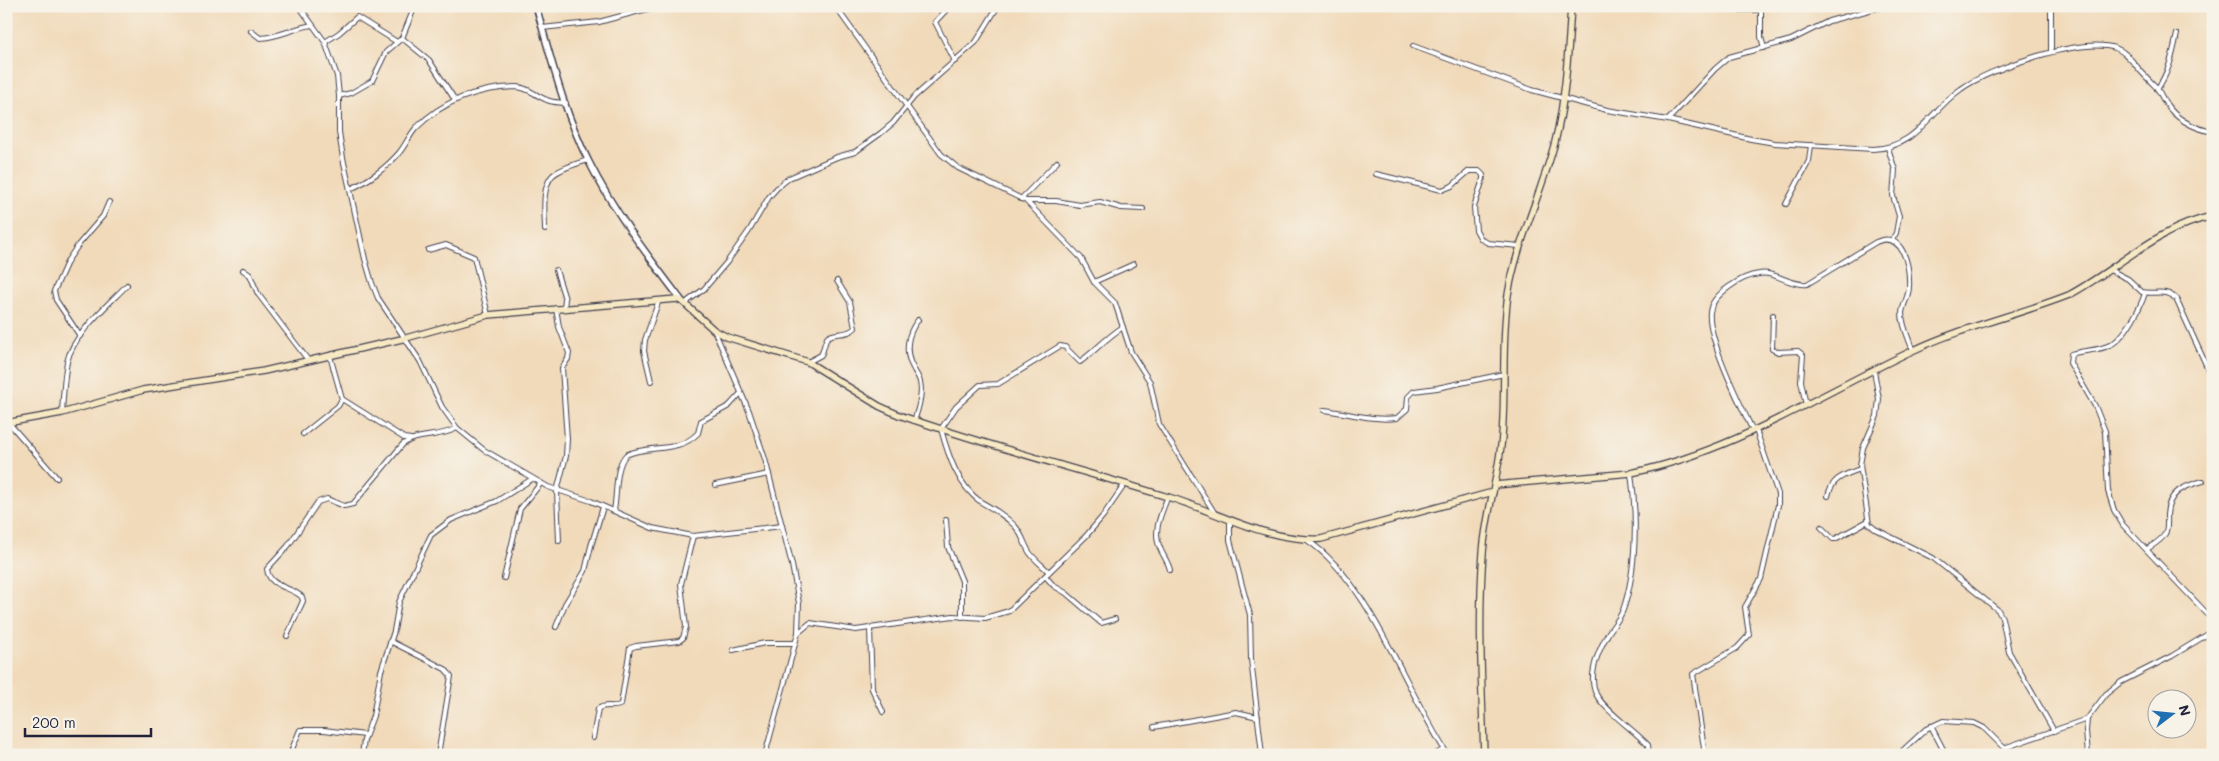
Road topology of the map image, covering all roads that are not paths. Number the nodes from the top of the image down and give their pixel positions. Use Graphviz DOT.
graph roads {
  1 [pos="299,6"];
  2 [pos="415,6"];
  3 [pos="536,6"];
  4 [pos="658,6"];
  5 [pos="835,6"];
  6 [pos="950,6"];
  7 [pos="998,6"];
  8 [pos="1570,6"];
  9 [pos="1884,6"];
  10 [pos="2050,6"];
  11 [pos="1761,8"];
  12 [pos="1734,10"];
  13 [pos="312,25"];
  14 [pos="542,28"];
  15 [pos="251,31"];
  16 [pos="2178,34"];
  17 [pos="402,38"];
  18 [pos="325,42"];
  19 [pos="397,42"];
  20 [pos="1412,46"];
  21 [pos="1764,48"];
  22 [pos="2051,52"];
  23 [pos="955,61"];
  24 [pos="2157,89"];
  25 [pos="339,96"];
  26 [pos="1563,98"];
  27 [pos="455,100"];
  28 [pos="566,103"];
  29 [pos="907,105"];
  30 [pos="1668,120"];
  31 [pos="2213,132"];
  32 [pos="1811,145"];
  33 [pos="1888,148"];
  34 [pos="588,160"];
  35 [pos="1057,162"];
  36 [pos="1376,174"];
  37 [pos="350,189"];
  38 [pos="1024,200"];
  39 [pos="109,202"];
  40 [pos="1786,204"];
  41 [pos="1143,209"];
  42 [pos="2213,216"];
  43 [pos="545,230"];
  44 [pos="1892,240"];
  45 [pos="1519,246"];
  46 [pos="428,250"];
  47 [pos="1134,264"];
  48 [pos="243,270"];
  49 [pos="556,270"];
  50 [pos="2110,270"];
  51 [pos="838,281"];
  52 [pos="1094,282"];
  53 [pos="127,285"];
  54 [pos="2146,293"];
  55 [pos="659,300"];
  56 [pos="685,304"];
  57 [pos="556,308"];
  58 [pos="564,308"];
  59 [pos="488,315"];
  60 [pos="1773,315"];
  61 [pos="918,320"];
  62 [pos="1123,327"];
  63 [pos="714,330"];
  64 [pos="80,336"];
  65 [pos="406,338"];
  66 [pos="1913,350"];
  67 [pos="330,356"];
  68 [pos="308,360"];
  69 [pos="808,362"];
  70 [pos="1874,371"];
  71 [pos="1504,374"];
  72 [pos="2213,380"];
  73 [pos="651,381"];
  74 [pos="740,394"];
  75 [pos="342,399"];
  76 [pos="1806,405"];
  77 [pos="1324,410"];
  78 [pos="62,413"];
  79 [pos="914,421"];
  80 [pos="7,422"];
  81 [pos="457,428"];
  82 [pos="942,429"];
  83 [pos="1754,430"];
  84 [pos="303,434"];
  85 [pos="413,439"];
  86 [pos="1860,469"];
  87 [pos="1631,473"];
  88 [pos="770,474"];
  89 [pos="57,478"];
  90 [pos="532,479"];
  91 [pos="2204,481"];
  92 [pos="541,483"];
  93 [pos="1125,484"];
  94 [pos="715,485"];
  95 [pos="1495,485"];
  96 [pos="557,491"];
  97 [pos="1494,492"];
  98 [pos="1168,496"];
  99 [pos="1828,496"];
  100 [pos="603,507"];
  101 [pos="614,511"];
  102 [pos="1214,512"];
  103 [pos="946,520"];
  104 [pos="1230,520"];
  105 [pos="1868,521"];
  106 [pos="782,526"];
  107 [pos="1821,527"];
  108 [pos="693,536"];
  109 [pos="1306,540"];
  110 [pos="559,541"];
  111 [pos="2148,549"];
  112 [pos="1170,570"];
  113 [pos="1047,574"];
  114 [pos="504,578"];
  115 [pos="962,616"];
  116 [pos="1115,619"];
  117 [pos="2213,620"];
  118 [pos="556,627"];
  119 [pos="870,628"];
  120 [pos="2213,631"];
  121 [pos="798,633"];
  122 [pos="287,636"];
  123 [pos="390,641"];
  124 [pos="795,643"];
  125 [pos="733,650"];
  126 [pos="883,712"];
  127 [pos="1258,717"];
  128 [pos="2087,719"];
  129 [pos="1932,726"];
  130 [pos="1154,727"];
  131 [pos="2054,731"];
  132 [pos="365,735"];
  133 [pos="593,738"];
  134 [pos="292,749"];
  135 [pos="1444,749"];
  136 [pos="362,755"];
  137 [pos="438,755"];
  138 [pos="765,755"];
  139 [pos="1262,755"];
  140 [pos="1435,755"];
  141 [pos="1448,755"];
  142 [pos="1484,755"];
  143 [pos="1649,755"];
  144 [pos="1705,755"];
  145 [pos="1898,755"];
  146 [pos="1946,755"];
  147 [pos="2088,755"];
  1 -- 13 [label="street"];
  2 -- 17 [label="street"];
  3 -- 14 [label="street"];
  4 -- 14 [label="street"];
  5 -- 29 [label="street"];
  6 -- 23 [label="street"];
  7 -- 23 [label="street"];
  8 -- 26 [label="main road"];
  9 -- 21 [label="street"];
  10 -- 22 [label="street"];
  11 -- 12 [label="street"];
  11 -- 21 [label="street"];
  13 -- 15 [label="street"];
  13 -- 18 [label="street"];
  14 -- 28 [label="street"];
  16 -- 24 [label="street"];
  17 -- 19 [label="street"];
  17 -- 27 [label="street"];
  18 -- 19 [label="street"];
  18 -- 25 [label="street"];
  19 -- 25 [label="street"];
  20 -- 26 [label="street"];
  21 -- 30 [label="street"];
  22 -- 24 [label="street"];
  22 -- 33 [label="street"];
  23 -- 29 [label="street"];
  24 -- 31 [label="street"];
  25 -- 37 [label="street"];
  26 -- 30 [label="street"];
  26 -- 45 [label="main road"];
  27 -- 28 [label="street"];
  27 -- 37 [label="street"];
  28 -- 34 [label="street"];
  29 -- 38 [label="street"];
  29 -- 56 [label="street"];
  30 -- 32 [label="street"];
  32 -- 33 [label="street"];
  32 -- 40 [label="street"];
  33 -- 44 [label="street"];
  34 -- 43 [label="street"];
  34 -- 56 [label="street"];
  35 -- 38 [label="street"];
  36 -- 45 [label="street"];
  37 -- 65 [label="street"];
  38 -- 41 [label="street"];
  38 -- 52 [label="street"];
  39 -- 64 [label="street"];
  42 -- 50 [label="main road"];
  44 -- 66 [label="street"];
  44 -- 83 [label="street"];
  45 -- 71 [label="main road"];
  46 -- 59 [label="street"];
  47 -- 52 [label="street"];
  48 -- 68 [label="street"];
  49 -- 58 [label="street"];
  50 -- 54 [label="street"];
  50 -- 66 [label="main road"];
  51 -- 69 [label="street"];
  52 -- 62 [label="street"];
  53 -- 64 [label="street"];
  54 -- 72 [label="street"];
  54 -- 111 [label="street"];
  55 -- 56 [label="main road"];
  55 -- 58 [label="main road"];
  55 -- 73 [label="street"];
  56 -- 63 [label="main road"];
  57 -- 58 [label="main road"];
  57 -- 59 [label="main road"];
  57 -- 96 [label="street"];
  59 -- 65 [label="main road"];
  60 -- 76 [label="street"];
  61 -- 79 [label="street"];
  62 -- 82 [label="street"];
  62 -- 102 [label="street"];
  63 -- 69 [label="main road"];
  63 -- 74 [label="street"];
  64 -- 78 [label="street"];
  65 -- 67 [label="main road"];
  65 -- 81 [label="street"];
  66 -- 70 [label="main road"];
  67 -- 68 [label="main road"];
  67 -- 75 [label="street"];
  68 -- 78 [label="main road"];
  69 -- 79 [label="main road"];
  70 -- 76 [label="main road"];
  70 -- 86 [label="street"];
  71 -- 77 [label="street"];
  71 -- 95 [label="main road"];
  74 -- 88 [label="street"];
  74 -- 101 [label="street"];
  75 -- 84 [label="street"];
  75 -- 85 [label="street"];
  76 -- 83 [label="main road"];
  78 -- 80 [label="main road"];
  79 -- 82 [label="main road"];
  80 -- 89 [label="street"];
  81 -- 85 [label="street"];
  81 -- 90 [label="street"];
  82 -- 93 [label="main road"];
  82 -- 113 [label="street"];
  83 -- 87 [label="main road"];
  83 -- 144 [label="street"];
  85 -- 122 [label="street"];
  86 -- 99 [label="street"];
  86 -- 105 [label="street"];
  87 -- 95 [label="main road"];
  87 -- 143 [label="street"];
  88 -- 94 [label="street"];
  88 -- 106 [label="street"];
  90 -- 92 [label="street"];
  90 -- 123 [label="street"];
  91 -- 111 [label="street"];
  92 -- 96 [label="street"];
  92 -- 114 [label="street"];
  93 -- 98 [label="main road"];
  93 -- 113 [label="street"];
  95 -- 97 [label="main road"];
  96 -- 100 [label="street"];
  96 -- 110 [label="street"];
  97 -- 109 [label="main road"];
  97 -- 142 [label="main road"];
  98 -- 102 [label="main road"];
  98 -- 112 [label="street"];
  100 -- 101 [label="street"];
  100 -- 118 [label="street"];
  101 -- 108 [label="street"];
  102 -- 104 [label="main road"];
  103 -- 115 [label="street"];
  104 -- 109 [label="main road"];
  104 -- 127 [label="street"];
  105 -- 107 [label="street"];
  105 -- 131 [label="street"];
  106 -- 108 [label="street"];
  106 -- 121 [label="street"];
  108 -- 133 [label="street"];
  109 -- 135 [label="street"];
  111 -- 117 [label="street"];
  113 -- 115 [label="street"];
  113 -- 116 [label="street"];
  115 -- 119 [label="street"];
  119 -- 121 [label="street"];
  119 -- 126 [label="street"];
  120 -- 128 [label="street"];
  121 -- 124 [label="street"];
  123 -- 132 [label="street"];
  123 -- 137 [label="street"];
  124 -- 125 [label="street"];
  124 -- 138 [label="street"];
  127 -- 130 [label="street"];
  127 -- 139 [label="street"];
  128 -- 131 [label="street"];
  128 -- 147 [label="street"];
  129 -- 131 [label="street"];
  129 -- 145 [label="street"];
  129 -- 146 [label="street"];
  132 -- 134 [label="street"];
  132 -- 136 [label="street"];
  135 -- 140 [label="street"];
  135 -- 141 [label="street"];
}
